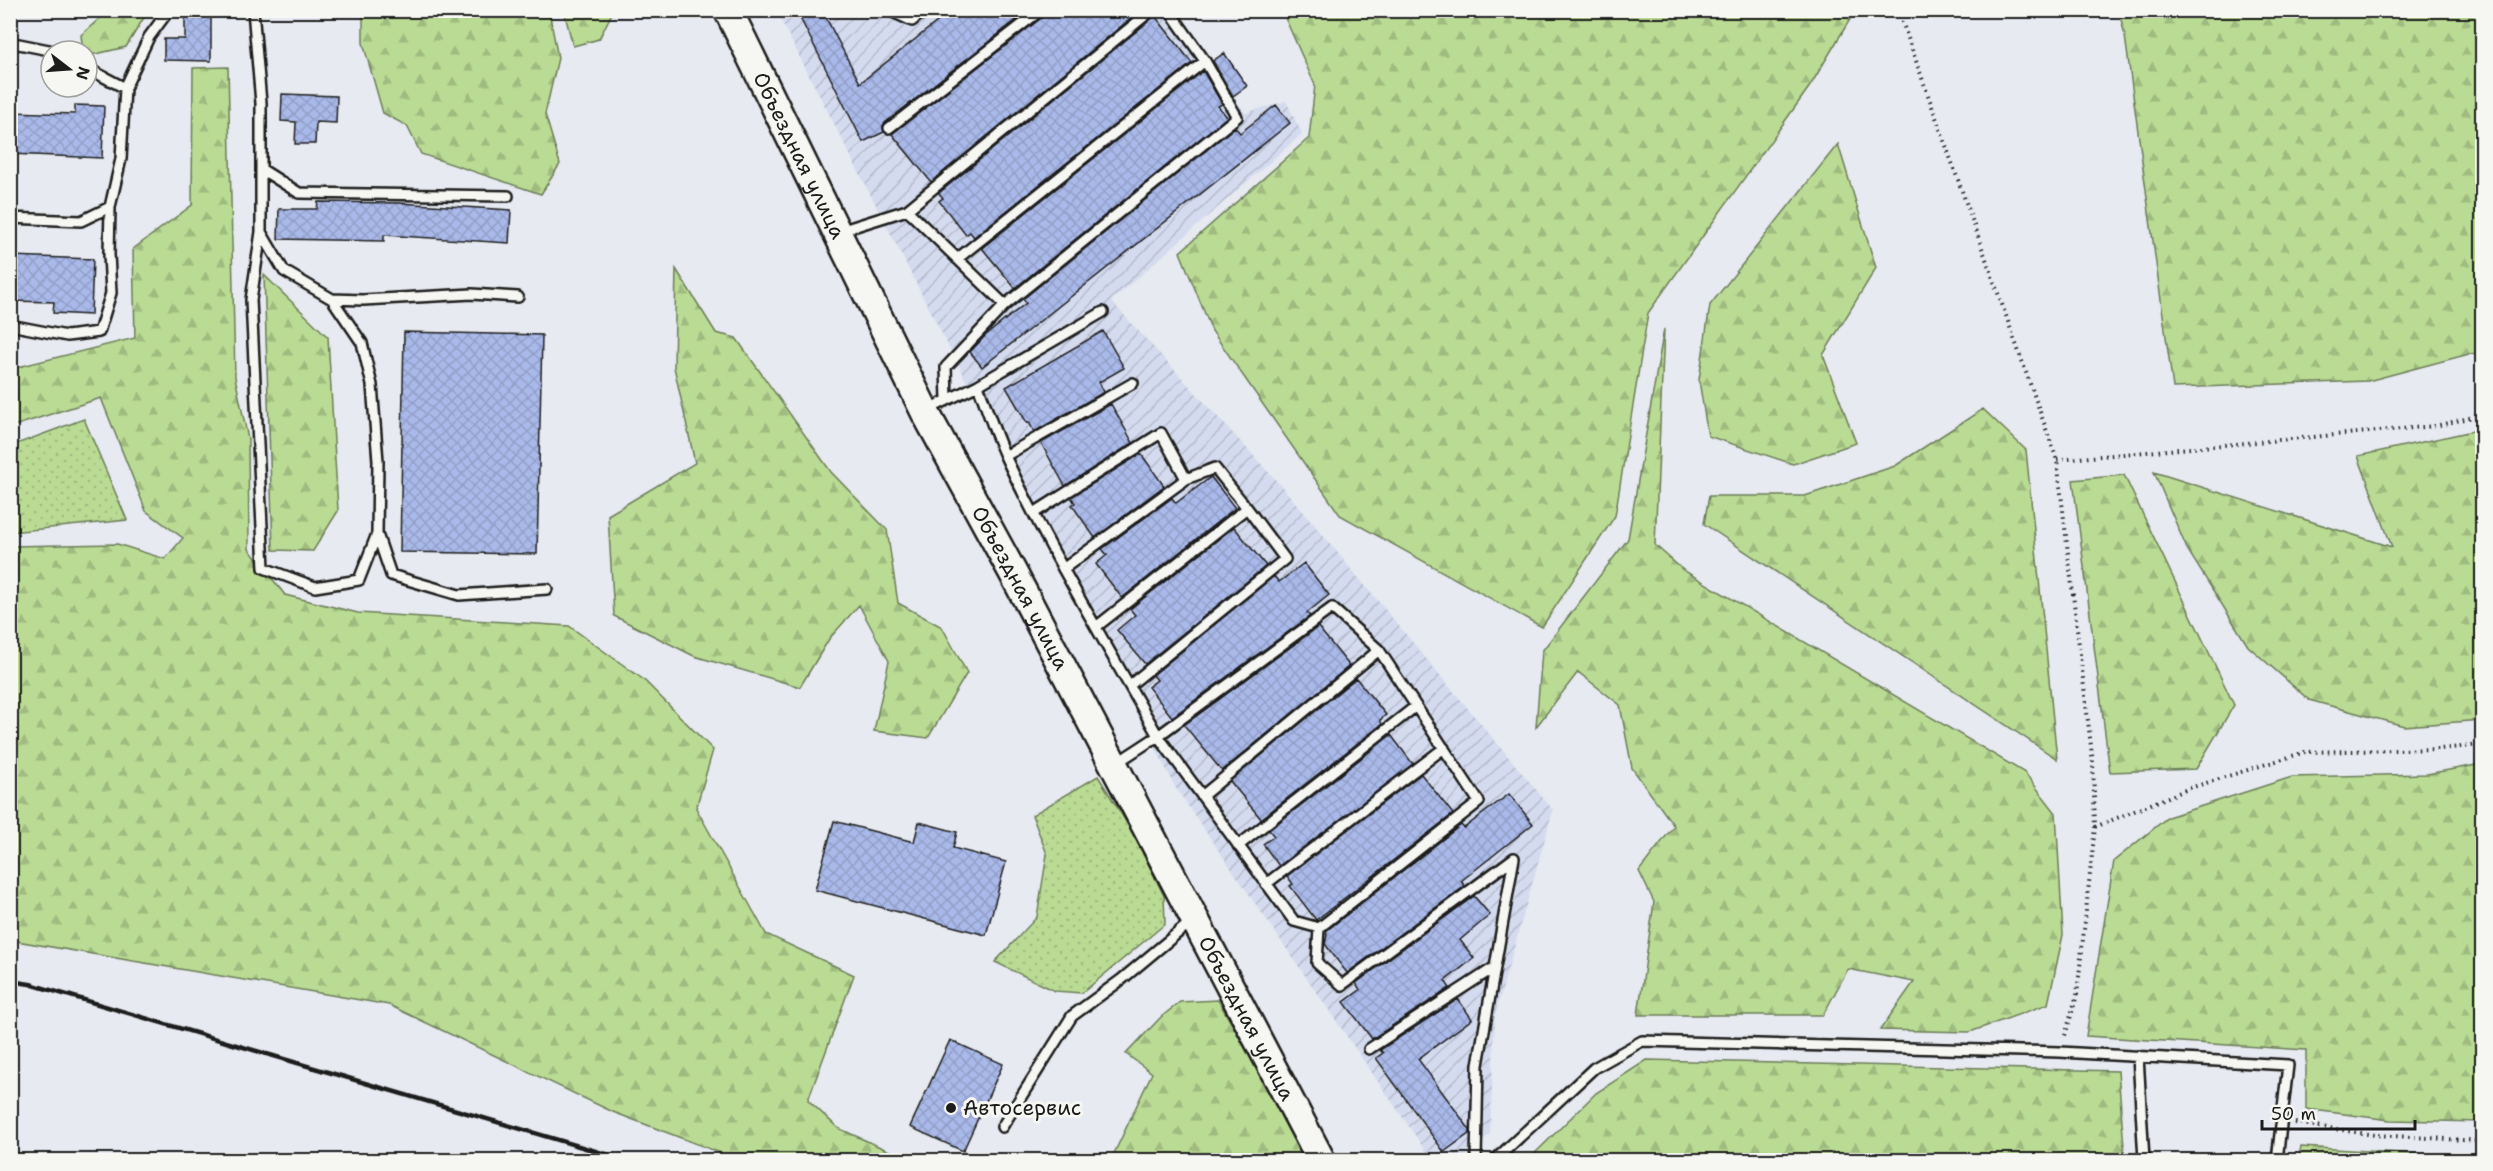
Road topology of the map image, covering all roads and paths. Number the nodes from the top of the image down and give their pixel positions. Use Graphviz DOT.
graph roads {
  1 [pos="169,10"];
  2 [pos="252,10"];
  3 [pos="728,10"];
  4 [pos="888,10"];
  5 [pos="925,10"];
  6 [pos="1041,10"];
  7 [pos="1152,10"];
  8 [pos="1169,10"];
  9 [pos="1898,10"];
  10 [pos="10,46"];
  11 [pos="39,48"];
  12 [pos="1205,61"];
  13 [pos="99,74"];
  14 [pos="125,88"];
  15 [pos="889,128"];
  16 [pos="261,170"];
  17 [pos="508,196"];
  18 [pos="110,207"];
  19 [pos="907,210"];
  20 [pos="10,218"];
  21 [pos="261,232"];
  22 [pos="835,232"];
  23 [pos="957,259"];
  24 [pos="518,297"];
  25 [pos="332,299"];
  26 [pos="1005,305"];
  27 [pos="1103,312"];
  28 [pos="10,325"];
  29 [pos="1133,384"];
  30 [pos="978,385"];
  31 [pos="936,406"];
  32 [pos="2482,415"];
  33 [pos="1005,456"];
  34 [pos="2057,460"];
  35 [pos="1186,479"];
  36 [pos="1247,508"];
  37 [pos="1034,513"];
  38 [pos="377,534"];
  39 [pos="1063,569"];
  40 [pos="547,589"];
  41 [pos="1096,627"];
  42 [pos="1379,650"];
  43 [pos="1130,685"];
  44 [pos="1416,706"];
  45 [pos="1158,736"];
  46 [pos="2482,745"];
  47 [pos="1444,748"];
  48 [pos="1113,765"];
  49 [pos="1202,796"];
  50 [pos="2095,827"];
  51 [pos="1238,846"];
  52 [pos="1266,884"];
  53 [pos="1193,919"];
  54 [pos="1319,928"];
  55 [pos="1495,967"];
  56 [pos="1369,1049"];
  57 [pos="2060,1052"];
  58 [pos="2138,1056"];
  59 [pos="2282,1121"];
  60 [pos="1002,1127"];
  61 [pos="2482,1141"];
  62 [pos="1321,1161"];
  63 [pos="1476,1161"];
  64 [pos="1495,1161"];
  65 [pos="2144,1161"];
  66 [pos="2277,1161"];
  1 -- 14 [label="lane"];
  2 -- 16 [label="lane"];
  3 -- 22 [label="main road, Объездная улица"];
  4 -- 5 [label="lane"];
  6 -- 15 [label="lane"];
  7 -- 19 [label="lane"];
  8 -- 12 [label="lane"];
  9 -- 34 [label="path"];
  10 -- 11 [label="lane"];
  12 -- 23 [label="lane"];
  12 -- 26 [label="lane"];
  13 -- 14 [label="lane"];
  14 -- 18 [label="lane"];
  16 -- 17 [label="lane"];
  16 -- 21 [label="lane"];
  18 -- 20 [label="lane"];
  18 -- 28 [label="lane"];
  19 -- 22 [label="lane"];
  19 -- 23 [label="lane"];
  21 -- 25 [label="lane"];
  21 -- 38 [label="lane"];
  22 -- 31 [label="main road, Объездная улица"];
  23 -- 26 [label="lane"];
  24 -- 25 [label="lane"];
  25 -- 38 [label="lane"];
  26 -- 31 [label="lane"];
  27 -- 30 [label="lane"];
  29 -- 33 [label="lane"];
  30 -- 31 [label="lane"];
  30 -- 33 [label="lane"];
  31 -- 48 [label="main road, Объездная улица"];
  32 -- 34 [label="path"];
  33 -- 37 [label="lane"];
  34 -- 50 [label="path"];
  35 -- 36 [label="lane"];
  35 -- 37 [label="lane"];
  35 -- 39 [label="lane"];
  36 -- 41 [label="lane"];
  36 -- 43 [label="lane"];
  37 -- 39 [label="lane"];
  38 -- 40 [label="lane"];
  39 -- 41 [label="lane"];
  41 -- 43 [label="lane"];
  42 -- 44 [label="lane"];
  42 -- 45 [label="lane"];
  42 -- 49 [label="lane"];
  43 -- 45 [label="lane"];
  44 -- 47 [label="lane"];
  44 -- 51 [label="lane"];
  45 -- 48 [label="lane"];
  45 -- 49 [label="lane"];
  46 -- 50 [label="path"];
  47 -- 52 [label="lane"];
  47 -- 54 [label="lane"];
  48 -- 53 [label="main road, Объездная улица"];
  49 -- 51 [label="lane"];
  50 -- 57 [label="path"];
  51 -- 52 [label="lane"];
  52 -- 54 [label="lane"];
  53 -- 60 [label="lane"];
  53 -- 62 [label="main road, Объездная улица"];
  54 -- 55 [label="lane"];
  55 -- 56 [label="lane"];
  55 -- 63 [label="lane"];
  57 -- 58 [label="lane"];
  57 -- 64 [label="lane"];
  58 -- 59 [label="lane"];
  58 -- 65 [label="lane"];
  59 -- 61 [label="path"];
  59 -- 66 [label="lane"];
}
